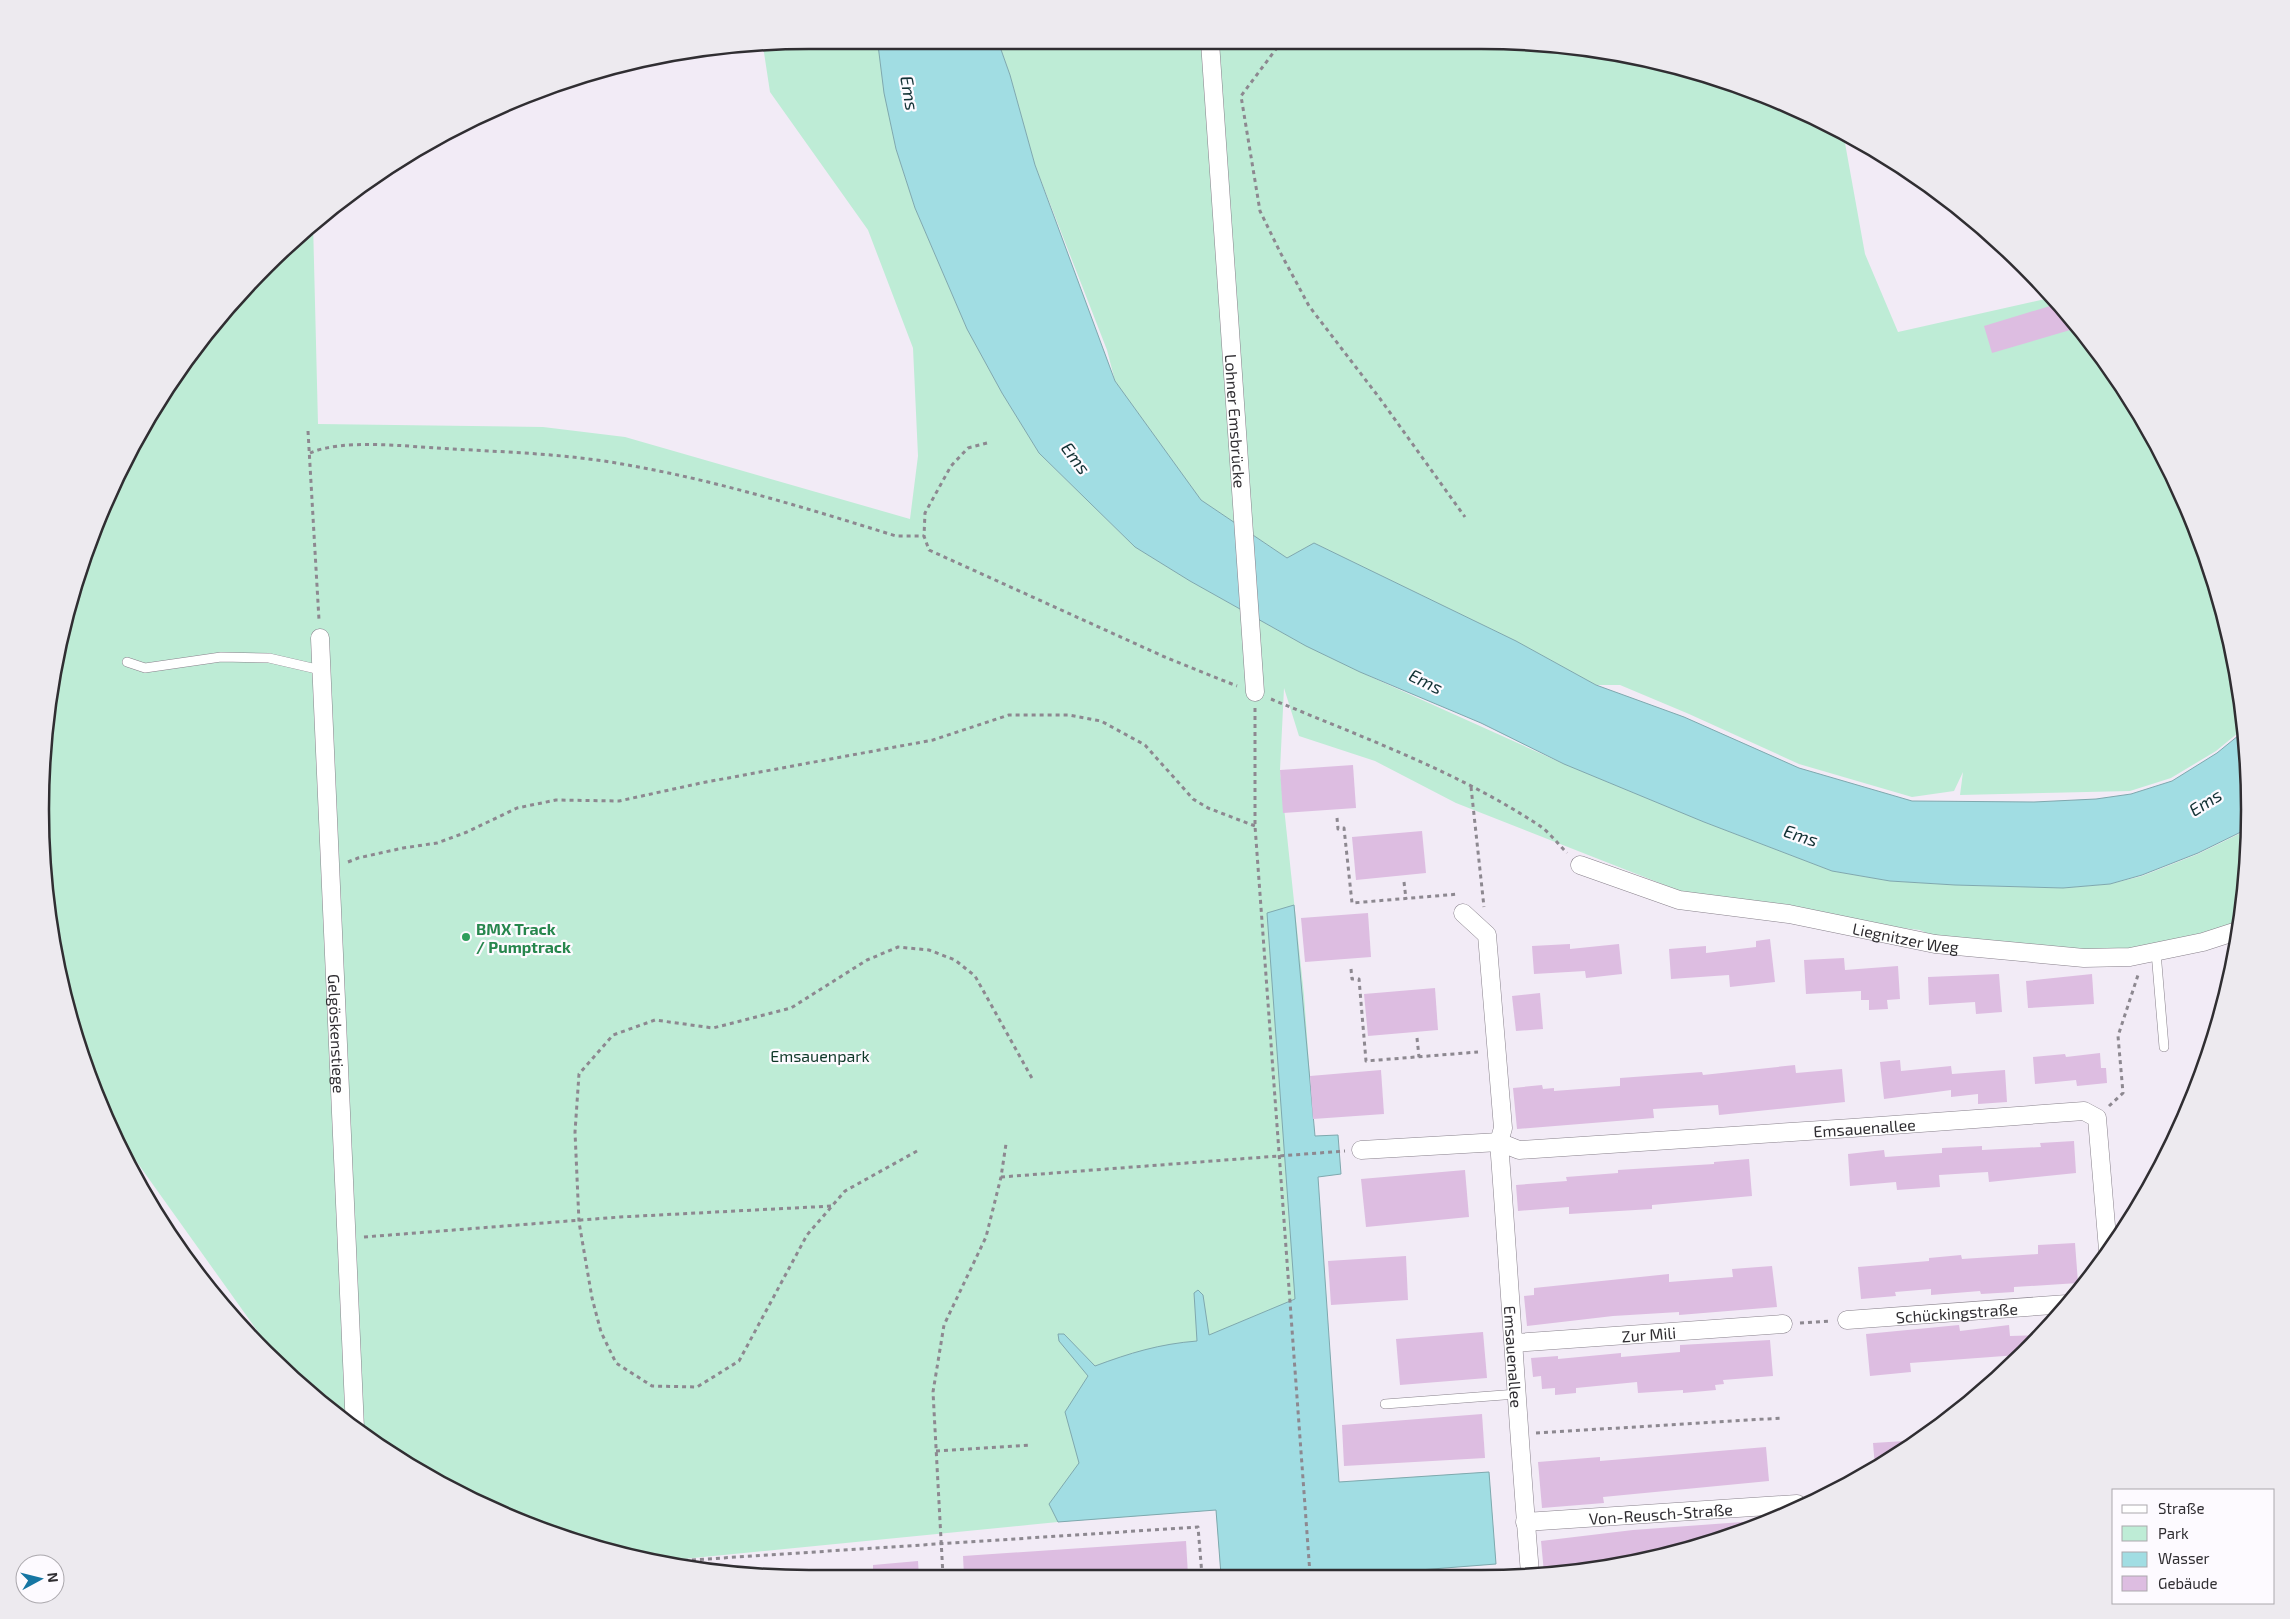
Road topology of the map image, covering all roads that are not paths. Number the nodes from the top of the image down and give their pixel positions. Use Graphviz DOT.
graph roads {
  1 [pos="1210,49"];
  2 [pos="320,638"];
  3 [pos="127,662"];
  4 [pos="321,670"];
  5 [pos="1250,691"];
  6 [pos="1580,865"];
  7 [pos="1462,913"];
  8 [pos="2231,933"];
  9 [pos="2150,953"];
  10 [pos="2164,1047"];
  11 [pos="1499,1142"];
  12 [pos="1361,1150"];
  13 [pos="2107,1240"];
  14 [pos="2057,1305"];
  15 [pos="1847,1320"];
  16 [pos="1782,1324"];
  17 [pos="1514,1342"];
  18 [pos="1517,1394"];
  19 [pos="1385,1404"];
  20 [pos="356,1420"];
  21 [pos="1789,1505"];
  22 [pos="1525,1522"];
  23 [pos="1530,1569"];
  1 -- 5 [label="street, Lohner Emsbrücke"];
  2 -- 4 [label="street, Gelgöskenstiege"];
  3 -- 4 [label="lane"];
  4 -- 20 [label="street, Gelgöskenstiege"];
  6 -- 9 [label="street, Liegnitzer Weg"];
  7 -- 11 [label="street, Emsauenallee"];
  8 -- 9 [label="street, Liegnitzer Weg"];
  9 -- 10 [label="lane"];
  11 -- 12 [label="street"];
  11 -- 13 [label="street, Emsauenallee"];
  11 -- 17 [label="street, Emsauenallee"];
  14 -- 15 [label="street, Schückingstraße"];
  16 -- 17 [label="street, Zur Mili"];
  17 -- 18 [label="street, Emsauenallee"];
  18 -- 19 [label="lane"];
  18 -- 22 [label="street, Emsauenallee"];
  21 -- 22 [label="street, Von-Reusch-Straße"];
  22 -- 23 [label="street, Emsauenallee"];
}
